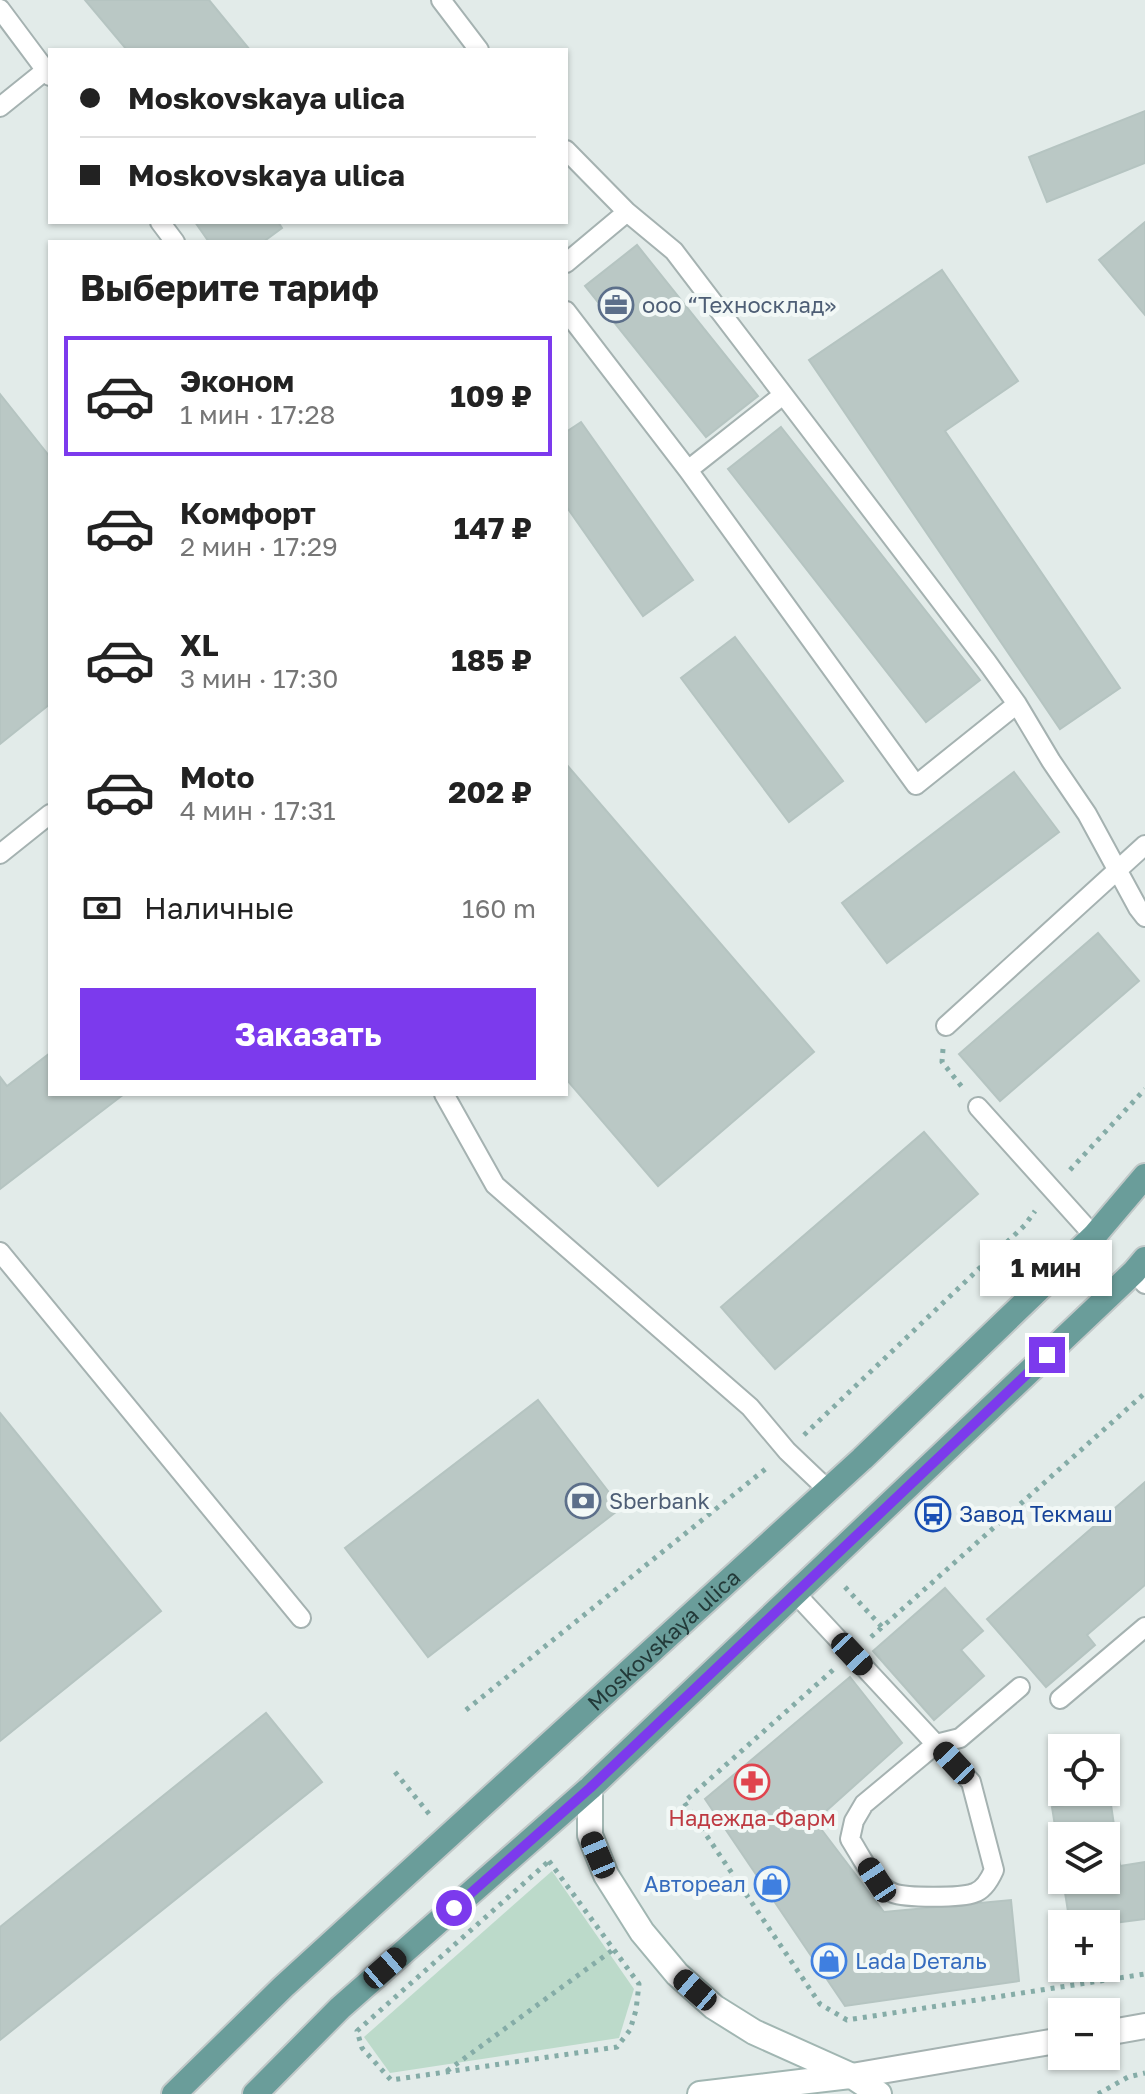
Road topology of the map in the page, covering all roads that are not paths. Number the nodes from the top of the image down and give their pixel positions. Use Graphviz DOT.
graph roads {
  1 [pos="441,0"];
  2 [pos="0,9"];
  3 [pos="477,48"];
  4 [pos="48,73"];
  5 [pos="0,107"];
  6 [pos="568,152"];
  7 [pos="627,212"];
  8 [pos="568,261"];
  9 [pos="568,314"];
  10 [pos="783,395"];
  11 [pos="688,470"];
  12 [pos="1017,704"];
  13 [pos="48,816"];
  14 [pos="1145,845"];
  15 [pos="0,854"];
  16 [pos="1118,870"];
  17 [pos="1145,917"];
  18 [pos="946,1026"];
  19 [pos="445,1096"];
  20 [pos="978,1107"];
  21 [pos="1145,1176"];
  22 [pos="1094,1236"];
  23 [pos="0,1252"];
  24 [pos="1141,1272"];
  25 [pos="828,1490"];
  26 [pos="795,1593"];
  27 [pos="301,1618"];
  28 [pos="1145,1627"];
  29 [pos="1020,1687"];
  30 [pos="1060,1699"];
  31 [pos="936,1744"];
  32 [pos="590,1788"];
  33 [pos="1145,2026"];
  34 [pos="1120,2030"];
  35 [pos="1048,2042"];
  36 [pos="852,2076"];
  37 [pos="174,2094"];
  38 [pos="255,2094"];
  39 [pos="700,2094"];
  40 [pos="879,2094"];
  1 -- 3 [label="lane"];
  2 -- 4 [label="lane"];
  4 -- 5 [label="lane"];
  6 -- 7 [label="lane"];
  7 -- 8 [label="lane"];
  7 -- 10 [label="lane"];
  9 -- 11 [label="lane"];
  10 -- 11 [label="lane"];
  10 -- 12 [label="lane"];
  11 -- 12 [label="lane"];
  12 -- 16 [label="lane"];
  13 -- 15 [label="lane"];
  14 -- 16 [label="lane"];
  16 -- 17 [label="lane"];
  16 -- 18 [label="lane"];
  19 -- 25 [label="lane"];
  20 -- 22 [label="lane"];
  21 -- 22 [label="main road, Moskovskaya ulica"];
  22 -- 25 [label="main road, Moskovskaya ulica"];
  23 -- 27 [label="lane"];
  24 -- 26 [label="main road"];
  25 -- 37 [label="main road, Moskovskaya ulica"];
  26 -- 31 [label="lane"];
  26 -- 32 [label="main road"];
  28 -- 30 [label="lane"];
  29 -- 31 [label="lane"];
  31 -- 31 [label="lane"];
  32 -- 36 [label="main road"];
  32 -- 38 [label="main road"];
  33 -- 34 [label="main road"];
  35 -- 36 [label="main road"];
  36 -- 39 [label="main road"];
  36 -- 40 [label="main road"];
}
